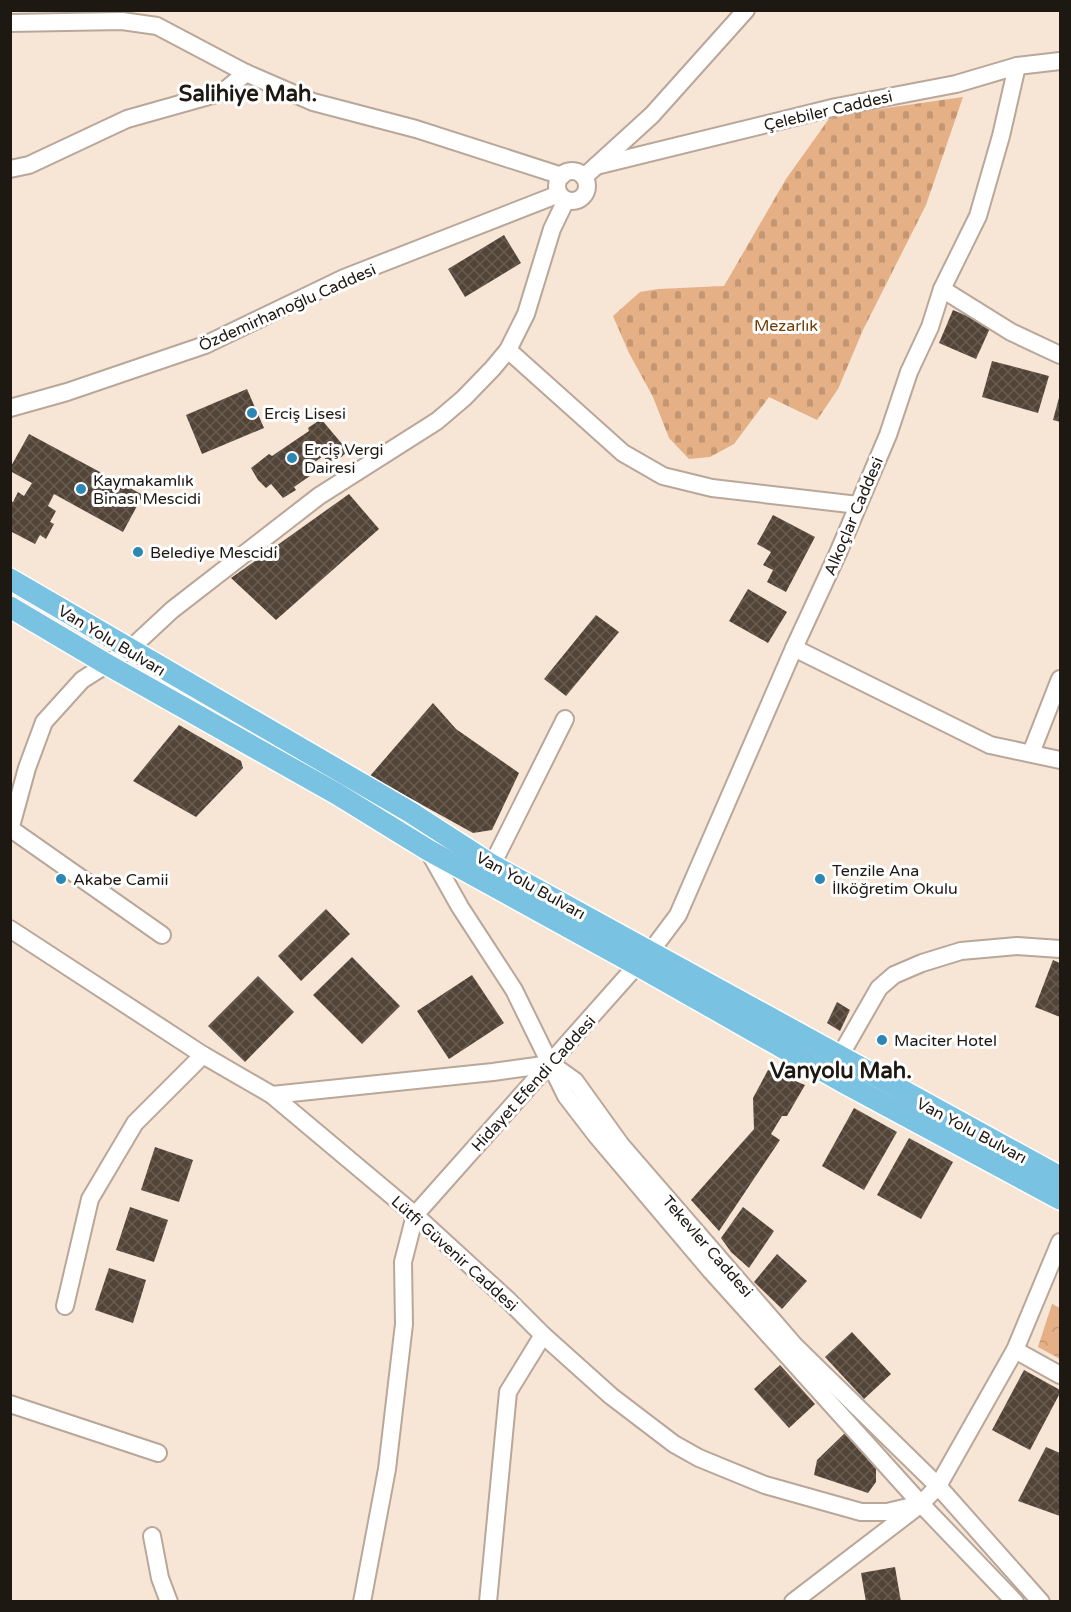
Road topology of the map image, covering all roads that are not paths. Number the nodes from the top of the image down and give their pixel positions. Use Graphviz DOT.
graph roads {
  1 [pos="746,10"];
  2 [pos="152,18"];
  3 [pos="10,23"];
  4 [pos="1060,61"];
  5 [pos="1017,66"];
  6 [pos="246,73"];
  7 [pos="10,169"];
  8 [pos="590,172"];
  9 [pos="562,176"];
  10 [pos="563,197"];
  11 [pos="942,289"];
  12 [pos="508,350"];
  13 [pos="1060,355"];
  14 [pos="10,408"];
  15 [pos="858,506"];
  16 [pos="10,579"];
  17 [pos="10,607"];
  18 [pos="794,648"];
  19 [pos="129,650"];
  20 [pos="108,665"];
  21 [pos="1060,679"];
  22 [pos="565,719"];
  23 [pos="1031,753"];
  24 [pos="1060,760"];
  25 [pos="11,829"];
  26 [pos="428,850"];
  27 [pos="492,865"];
  28 [pos="10,929"];
  29 [pos="162,934"];
  30 [pos="1060,949"];
  31 [pos="644,958"];
  32 [pos="203,1055"];
  33 [pos="840,1056"];
  34 [pos="551,1064"];
  35 [pos="272,1095"];
  36 [pos="1060,1177"];
  37 [pos="1060,1200"];
  38 [pos="415,1215"];
  39 [pos="1060,1242"];
  40 [pos="66,1306"];
  41 [pos="543,1335"];
  42 [pos="1015,1350"];
  43 [pos="1060,1374"];
  44 [pos="10,1404"];
  45 [pos="158,1453"];
  46 [pos="938,1486"];
  47 [pos="921,1504"];
  48 [pos="152,1536"];
  49 [pos="169,1602"];
  50 [pos="362,1602"];
  51 [pos="488,1602"];
  52 [pos="793,1602"];
  53 [pos="1015,1602"];
  54 [pos="1041,1602"];
  1 -- 8 [label="street"];
  2 -- 3 [label="street"];
  2 -- 6 [label="street"];
  4 -- 5 [label="street, Çelebiler Caddesi"];
  5 -- 8 [label="street, Çelebiler Caddesi"];
  5 -- 11 [label="street, Alkoçlar Caddesi"];
  6 -- 7 [label="street"];
  6 -- 9 [label="street"];
  8 -- 9 [label="street"];
  8 -- 10 [label="street"];
  9 -- 10 [label="street"];
  10 -- 12 [label="street"];
  10 -- 14 [label="street, Özdemirhanoğlu Caddesi"];
  11 -- 13 [label="street"];
  11 -- 15 [label="street, Alkoçlar Caddesi"];
  12 -- 15 [label="street"];
  12 -- 19 [label="street"];
  15 -- 18 [label="street, Alkoçlar Caddesi"];
  16 -- 19 [label="main road, Van Yolu Bulvarı"];
  17 -- 20 [label="main road"];
  18 -- 23 [label="street"];
  18 -- 31 [label="street, Alkoçlar Caddesi"];
  19 -- 20 [label="street"];
  19 -- 27 [label="main road, Van Yolu Bulvarı"];
  20 -- 25 [label="street"];
  20 -- 26 [label="main road"];
  21 -- 23 [label="street"];
  22 -- 27 [label="street"];
  23 -- 24 [label="street"];
  25 -- 29 [label="street"];
  26 -- 31 [label="main road"];
  26 -- 34 [label="street, Tekevler Caddesi"];
  27 -- 31 [label="main road, Van Yolu Bulvarı"];
  28 -- 32 [label="street, Lütfi Güvenir Caddesi"];
  30 -- 33 [label="street"];
  31 -- 33 [label="main road, Van Yolu Bulvarı"];
  31 -- 34 [label="street, Hidayet Efendi Caddesi"];
  31 -- 37 [label="main road"];
  32 -- 35 [label="street, Lütfi Güvenir Caddesi"];
  32 -- 40 [label="street"];
  33 -- 36 [label="main road, Van Yolu Bulvarı"];
  34 -- 35 [label="street"];
  34 -- 38 [label="street, Hidayet Efendi Caddesi"];
  34 -- 46 [label="street, Tekevler Caddesi"];
  34 -- 47 [label="street"];
  35 -- 38 [label="street, Lütfi Güvenir Caddesi"];
  38 -- 41 [label="street, Lütfi Güvenir Caddesi"];
  38 -- 50 [label="street"];
  39 -- 42 [label="street"];
  41 -- 47 [label="street, Lütfi Güvenir Caddesi"];
  41 -- 51 [label="street"];
  42 -- 43 [label="street"];
  42 -- 46 [label="street"];
  44 -- 45 [label="street"];
  46 -- 47 [label="street"];
  46 -- 54 [label="street, Tekevler Caddesi"];
  47 -- 52 [label="street"];
  47 -- 53 [label="street"];
  48 -- 49 [label="street"];
}
